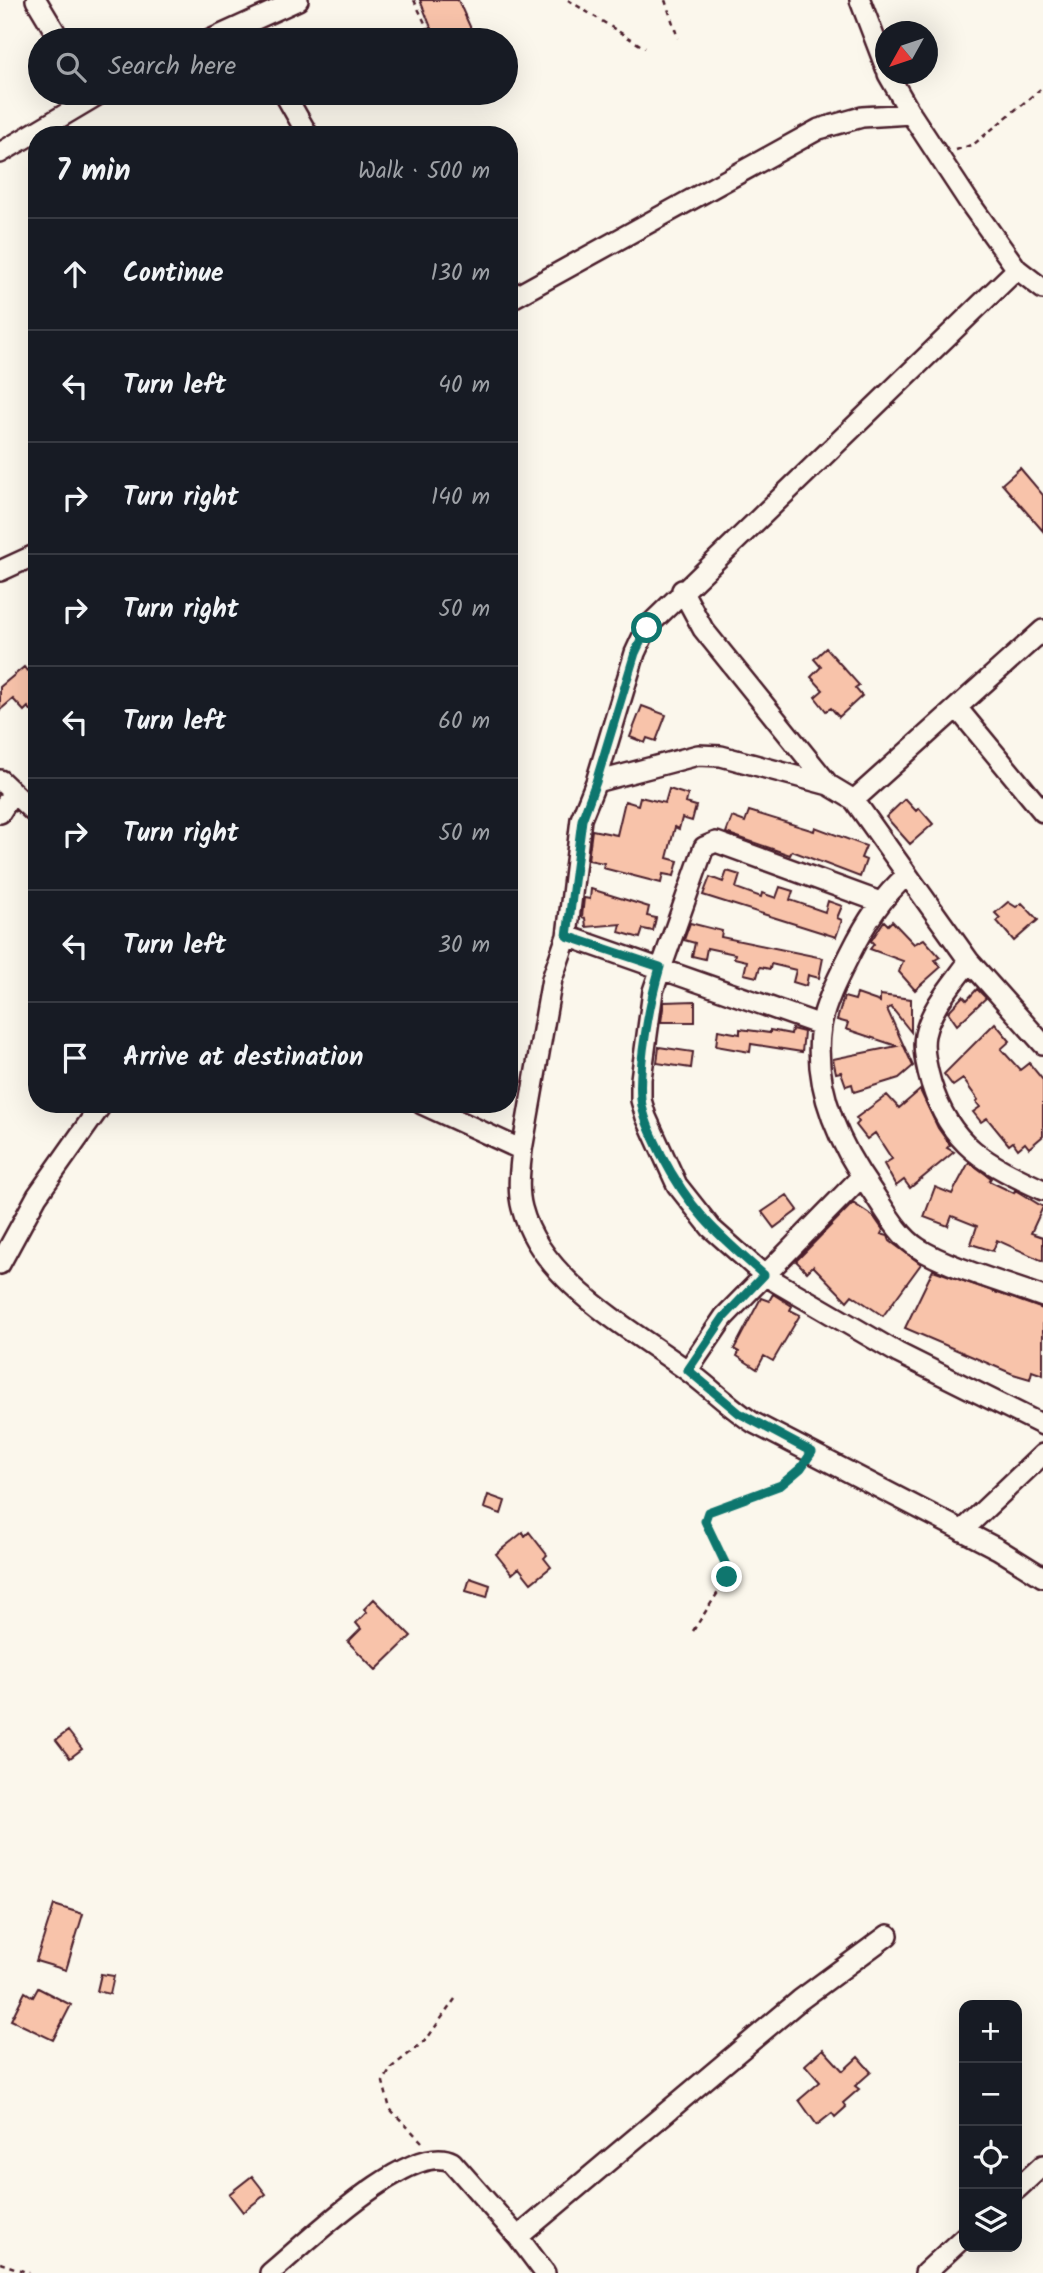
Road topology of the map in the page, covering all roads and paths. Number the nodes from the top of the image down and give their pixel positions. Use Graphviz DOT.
graph roads {
  1 [pos="36,0"];
  2 [pos="299,0"];
  3 [pos="414,0"];
  4 [pos="568,0"];
  5 [pos="665,0"];
  6 [pos="860,0"];
  7 [pos="53,28"];
  8 [pos="255,28"];
  9 [pos="424,28"];
  10 [pos="678,38"];
  11 [pos="875,39"];
  12 [pos="645,48"];
  13 [pos="894,84"];
  14 [pos="1043,87"];
  15 [pos="77,105"];
  16 [pos="291,105"];
  17 [pos="911,114"];
  18 [pos="43,126"];
  19 [pos="303,126"];
  20 [pos="28,136"];
  21 [pos="933,149"];
  22 [pos="0,153"];
  23 [pos="1017,269"];
  24 [pos="1043,289"];
  25 [pos="518,295"];
  26 [pos="28,558"];
  27 [pos="0,571"];
  28 [pos="682,590"];
  29 [pos="1043,630"];
  30 [pos="958,709"];
  31 [pos="596,782"];
  32 [pos="829,785"];
  33 [pos="6,787"];
  34 [pos="854,800"];
  35 [pos="28,804"];
  36 [pos="1043,812"];
  37 [pos="0,813"];
  38 [pos="907,875"];
  39 [pos="880,902"];
  40 [pos="567,936"];
  41 [pos="969,961"];
  42 [pos="660,967"];
  43 [pos="821,1025"];
  44 [pos="1043,1044"];
  45 [pos="97,1113"];
  46 [pos="442,1113"];
  47 [pos="522,1150"];
  48 [pos="862,1176"];
  49 [pos="1043,1191"];
  50 [pos="0,1264"];
  51 [pos="764,1275"];
  52 [pos="1043,1297"];
  53 [pos="688,1370"];
  54 [pos="1043,1425"];
  55 [pos="812,1452"];
  56 [pos="1043,1454"];
  57 [pos="961,1531"];
  58 [pos="1043,1577"];
  59 [pos="693,1631"];
  60 [pos="888,1935"];
  61 [pos="455,1999"];
  62 [pos="437,2158"];
  63 [pos="1043,2165"];
  64 [pos="1022,2184"];
  65 [pos="518,2236"];
  66 [pos="959,2242"];
  67 [pos="0,2263"];
  68 [pos="29,2273"];
  69 [pos="270,2273"];
  70 [pos="545,2273"];
  71 [pos="925,2273"];
  1 -- 7 [label="street"];
  2 -- 8 [label="street"];
  3 -- 9 [label="path"];
  4 -- 12 [label="path"];
  5 -- 10 [label="path"];
  6 -- 11 [label="street"];
  13 -- 17 [label="street"];
  14 -- 21 [label="path"];
  15 -- 18 [label="street"];
  16 -- 19 [label="street"];
  17 -- 21 [label="street"];
  17 -- 25 [label="street"];
  20 -- 22 [label="street"];
  21 -- 23 [label="street"];
  23 -- 24 [label="street"];
  23 -- 28 [label="street"];
  26 -- 27 [label="street"];
  28 -- 31 [label="street"];
  28 -- 32 [label="street"];
  29 -- 30 [label="street"];
  30 -- 34 [label="street"];
  30 -- 36 [label="street"];
  31 -- 32 [label="street"];
  31 -- 40 [label="street"];
  32 -- 34 [label="street"];
  33 -- 35 [label="street"];
  33 -- 37 [label="street"];
  34 -- 38 [label="street"];
  38 -- 39 [label="street"];
  38 -- 41 [label="street"];
  39 -- 42 [label="street"];
  39 -- 43 [label="street"];
  40 -- 42 [label="street"];
  40 -- 47 [label="street"];
  41 -- 44 [label="street"];
  41 -- 49 [label="street"];
  42 -- 43 [label="street"];
  42 -- 51 [label="street"];
  43 -- 48 [label="street"];
  45 -- 50 [label="street"];
  46 -- 47 [label="street"];
  47 -- 53 [label="street"];
  48 -- 51 [label="street"];
  48 -- 52 [label="street"];
  51 -- 53 [label="street"];
  51 -- 54 [label="street"];
  53 -- 55 [label="street"];
  55 -- 57 [label="street"];
  55 -- 59 [label="path"];
  56 -- 57 [label="street"];
  57 -- 58 [label="street"];
  60 -- 65 [label="street"];
  61 -- 62 [label="path"];
  62 -- 65 [label="street"];
  62 -- 69 [label="street"];
  63 -- 64 [label="street"];
  65 -- 70 [label="street"];
  66 -- 71 [label="street"];
  67 -- 68 [label="path"];
}
